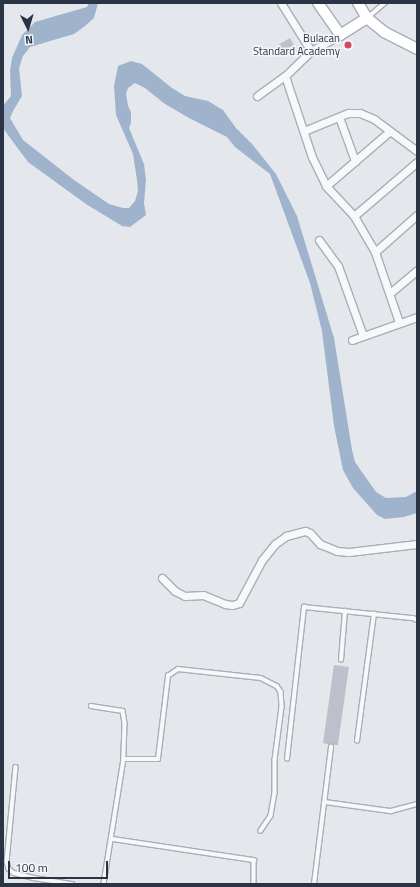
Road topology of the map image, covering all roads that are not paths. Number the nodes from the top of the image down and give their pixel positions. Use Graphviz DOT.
graph roads {
  1 [pos="281,3"];
  2 [pos="318,3"];
  3 [pos="358,3"];
  4 [pos="385,3"];
  5 [pos="367,18"];
  6 [pos="340,35"];
  7 [pos="417,49"];
  8 [pos="311,51"];
  9 [pos="285,76"];
  10 [pos="257,96"];
  11 [pos="339,117"];
  12 [pos="304,131"];
  13 [pos="390,131"];
  14 [pos="417,151"];
  15 [pos="355,161"];
  16 [pos="417,162"];
  17 [pos="326,186"];
  18 [pos="417,215"];
  19 [pos="354,216"];
  20 [pos="319,240"];
  21 [pos="375,252"];
  22 [pos="417,270"];
  23 [pos="390,293"];
  24 [pos="417,317"];
  25 [pos="399,322"];
  26 [pos="363,336"];
  27 [pos="352,340"];
  28 [pos="417,544"];
  29 [pos="162,578"];
  30 [pos="345,611"];
  31 [pos="374,614"];
  32 [pos="417,620"];
  33 [pos="340,660"];
  34 [pos="90,706"];
  35 [pos="357,741"];
  36 [pos="331,747"];
  37 [pos="124,759"];
  38 [pos="287,759"];
  39 [pos="16,766"];
  40 [pos="325,802"];
  41 [pos="417,804"];
  42 [pos="260,831"];
  43 [pos="113,839"];
  44 [pos="73,884"];
  45 [pos="104,884"];
  46 [pos="254,884"];
  47 [pos="314,884"];
  1 -- 8 [label="street"];
  2 -- 6 [label="main road"];
  3 -- 5 [label="main road"];
  4 -- 5 [label="lane"];
  5 -- 6 [label="main road"];
  5 -- 7 [label="main road"];
  6 -- 8 [label="street"];
  8 -- 9 [label="street"];
  9 -- 10 [label="street"];
  9 -- 12 [label="street"];
  11 -- 12 [label="street"];
  11 -- 13 [label="street"];
  11 -- 15 [label="street"];
  12 -- 17 [label="street"];
  13 -- 14 [label="street"];
  13 -- 15 [label="street"];
  15 -- 17 [label="street"];
  16 -- 19 [label="street"];
  17 -- 19 [label="street"];
  18 -- 21 [label="street"];
  19 -- 21 [label="street"];
  20 -- 26 [label="street"];
  21 -- 23 [label="street"];
  22 -- 23 [label="street"];
  23 -- 25 [label="street"];
  24 -- 25 [label="street"];
  25 -- 26 [label="street"];
  26 -- 27 [label="street"];
  28 -- 29 [label="street"];
  30 -- 31 [label="lane"];
  30 -- 33 [label="lane"];
  30 -- 38 [label="lane"];
  31 -- 32 [label="lane"];
  31 -- 35 [label="lane"];
  34 -- 37 [label="lane"];
  36 -- 40 [label="lane"];
  37 -- 42 [label="lane"];
  37 -- 43 [label="lane"];
  39 -- 44 [label="lane"];
  40 -- 41 [label="lane"];
  40 -- 47 [label="lane"];
  43 -- 45 [label="lane"];
  43 -- 46 [label="lane"];
}
